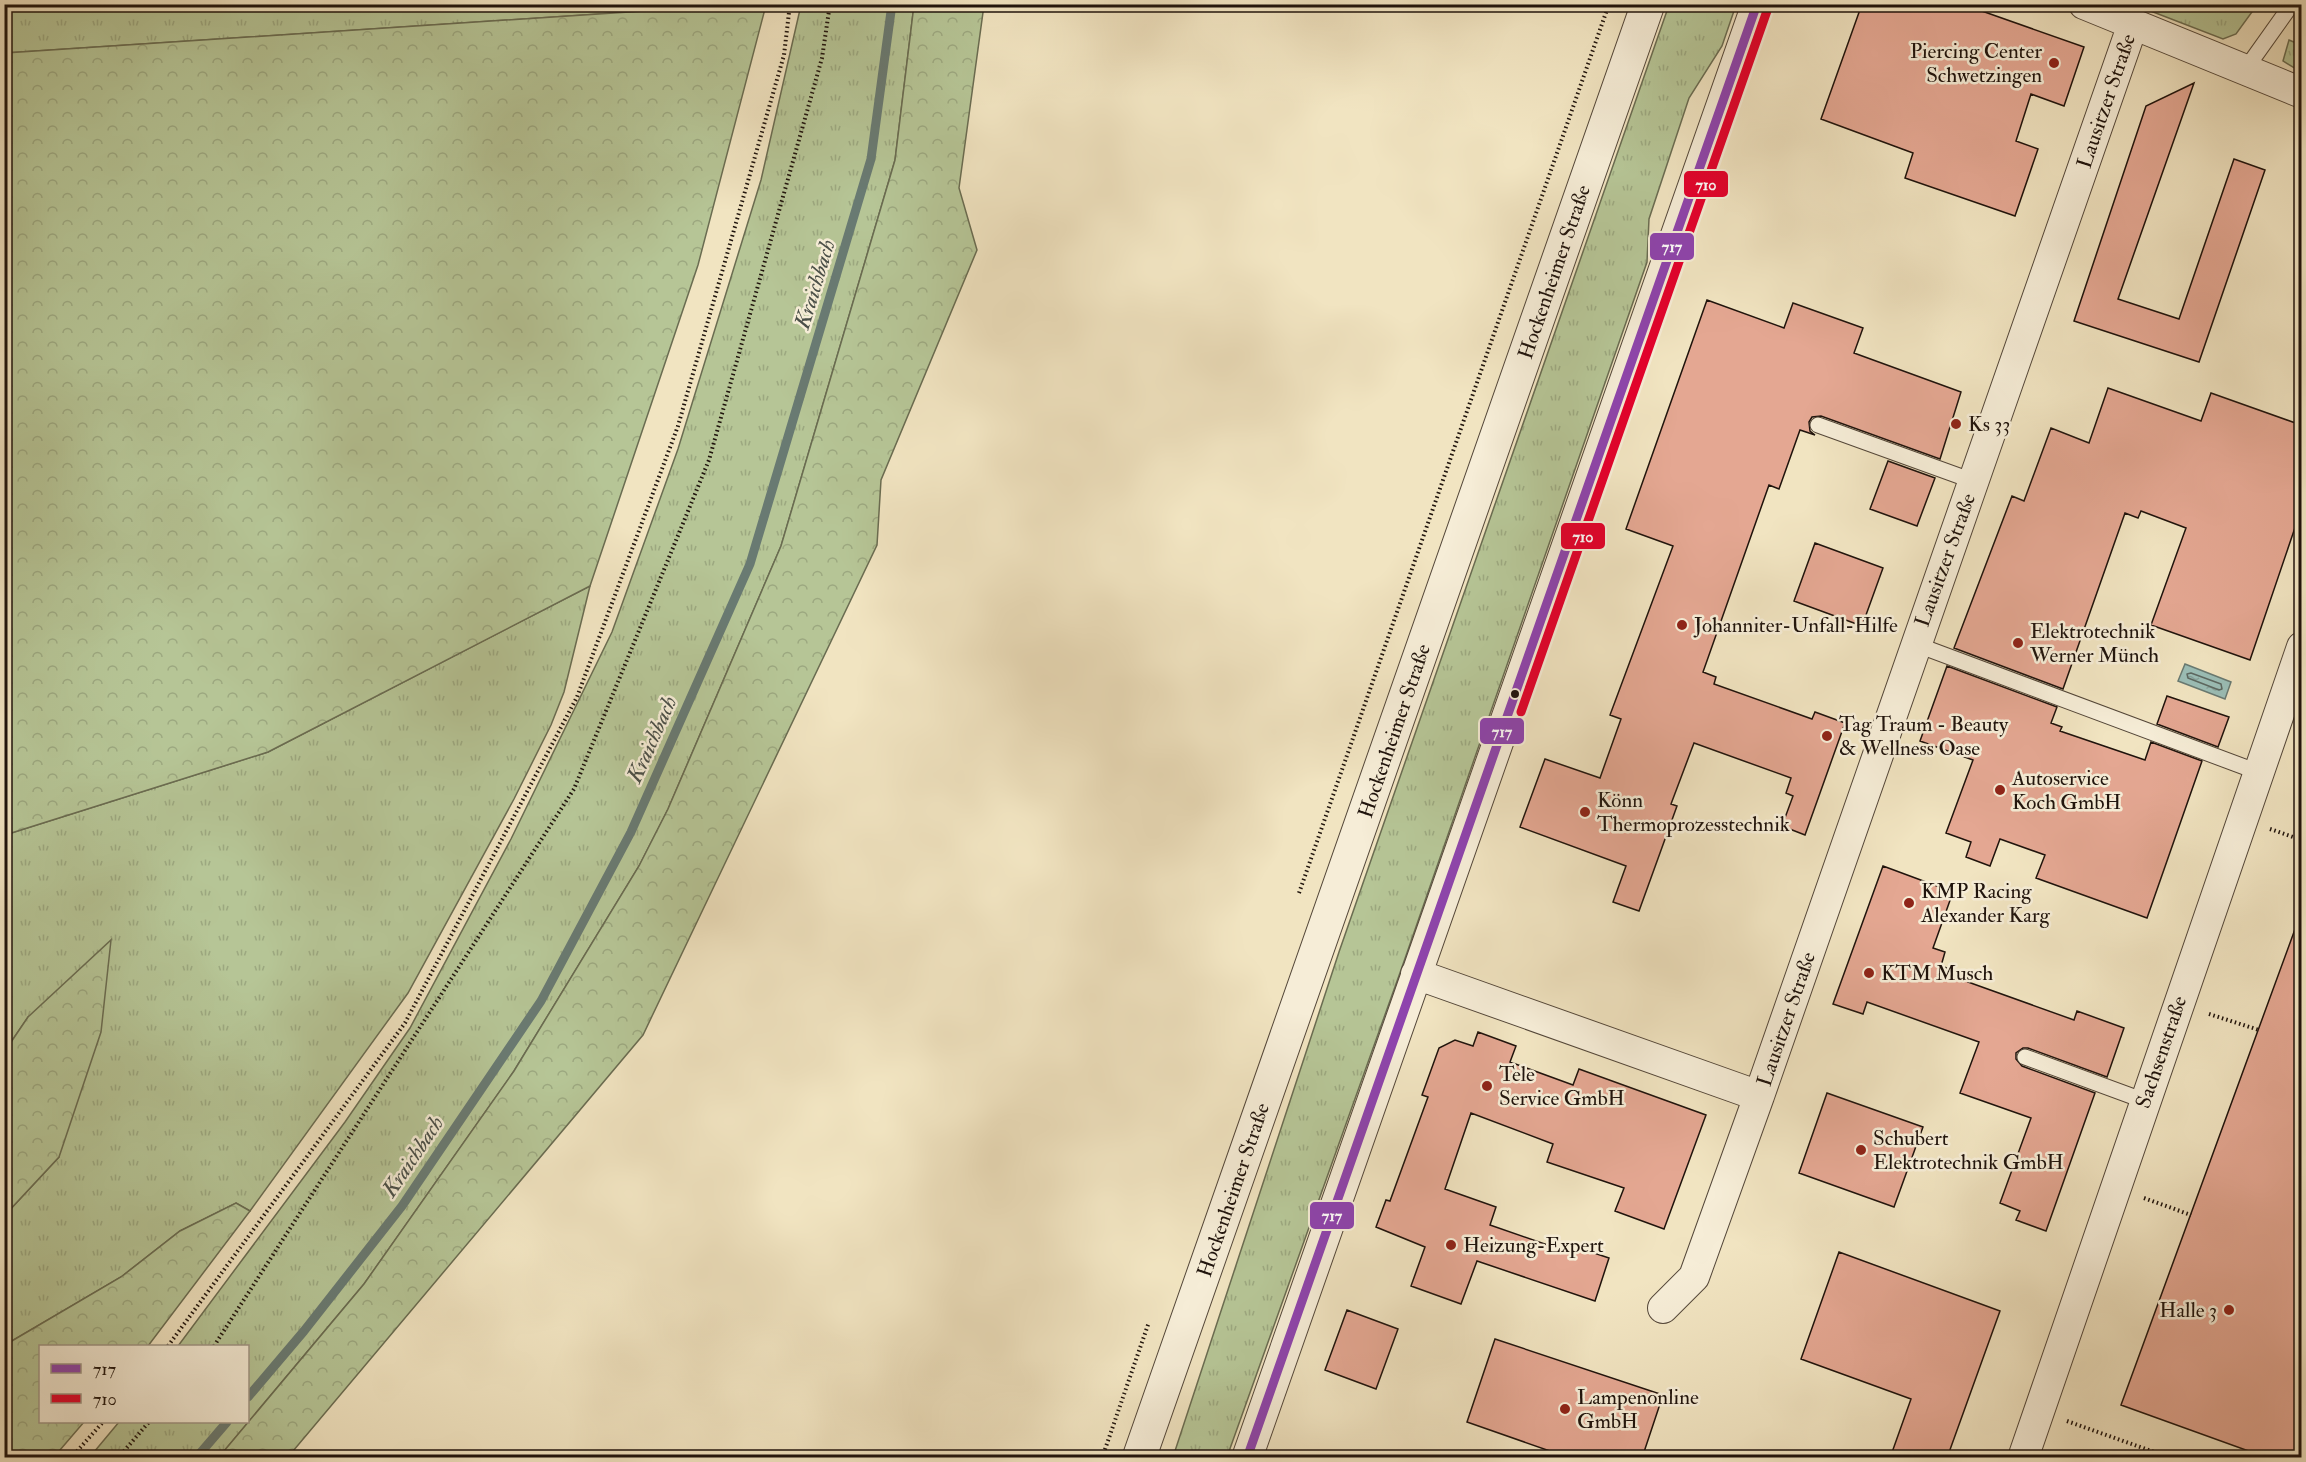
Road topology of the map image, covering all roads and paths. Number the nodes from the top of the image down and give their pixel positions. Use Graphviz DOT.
graph roads {
  1 [pos="790,4"];
  2 [pos="830,4"];
  3 [pos="1609,4"];
  4 [pos="1648,4"];
  5 [pos="1757,4"];
  6 [pos="2084,4"];
  7 [pos="2295,7"];
  8 [pos="2133,24"];
  9 [pos="2245,70"];
  10 [pos="2301,93"];
  11 [pos="1818,425"];
  12 [pos="1973,481"];
  13 [pos="1915,644"];
  14 [pos="2301,647"];
  15 [pos="2258,772"];
  16 [pos="2266,828"];
  17 [pos="2301,840"];
  18 [pos="1297,900"];
  19 [pos="1416,974"];
  20 [pos="2202,1011"];
  21 [pos="2259,1030"];
  22 [pos="2025,1057"];
  23 [pos="1759,1096"];
  24 [pos="2145,1101"];
  25 [pos="2138,1196"];
  26 [pos="2191,1215"];
  27 [pos="1663,1308"];
  28 [pos="1152,1314"];
  29 [pos="169,1345"];
  30 [pos="215,1345"];
  31 [pos="2061,1419"];
  32 [pos="102,1423"];
  33 [pos="148,1423"];
  34 [pos="71,1458"];
  35 [pos="118,1458"];
  36 [pos="1102,1458"];
  37 [pos="1139,1458"];
  38 [pos="1247,1458"];
  39 [pos="2023,1458"];
  40 [pos="2171,1458"];
  1 -- 29 [label="path"];
  2 -- 30 [label="path"];
  3 -- 18 [label="path"];
  4 -- 37 [label="street, Hockenheimer Straße"];
  5 -- 19 [label="street"];
  6 -- 8 [label="street"];
  7 -- 9 [label="lane"];
  8 -- 9 [label="street"];
  8 -- 12 [label="street, Lausitzer Straße"];
  9 -- 10 [label="street"];
  11 -- 12 [label="lane"];
  12 -- 13 [label="street, Lausitzer Straße"];
  13 -- 15 [label="lane"];
  13 -- 23 [label="street, Lausitzer Straße"];
  14 -- 15 [label="street, Sachsenstraße"];
  15 -- 24 [label="street, Sachsenstraße"];
  16 -- 17 [label="path"];
  19 -- 23 [label="street, Lausitzer Straße"];
  19 -- 38 [label="street"];
  20 -- 21 [label="path"];
  22 -- 24 [label="lane"];
  23 -- 27 [label="street, Lausitzer Straße"];
  24 -- 39 [label="street, Sachsenstraße"];
  25 -- 26 [label="path"];
  28 -- 36 [label="path"];
  31 -- 40 [label="path"];
  32 -- 34 [label="path"];
  33 -- 35 [label="path"];
}
